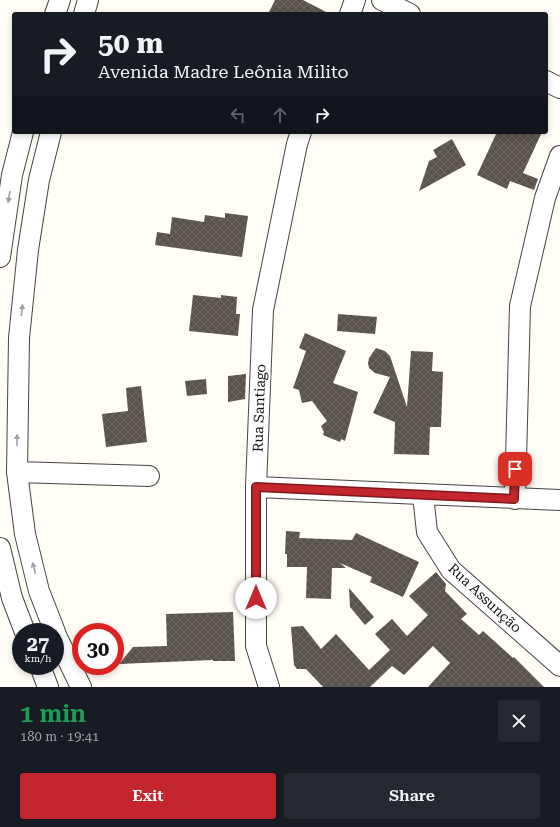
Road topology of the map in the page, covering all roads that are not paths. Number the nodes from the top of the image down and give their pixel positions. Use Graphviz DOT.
graph roads {
  1 [pos="60,0"];
  2 [pos="88,0"];
  3 [pos="356,0"];
  4 [pos="382,0"];
  5 [pos="56,12"];
  6 [pos="85,12"];
  7 [pos="351,12"];
  8 [pos="406,12"];
  9 [pos="548,82"];
  10 [pos="560,88"];
  11 [pos="22,134"];
  12 [pos="31,134"];
  13 [pos="301,134"];
  14 [pos="50,136"];
  15 [pos="560,156"];
  16 [pos="6,174"];
  17 [pos="39,180"];
  18 [pos="0,257"];
  19 [pos="17,472"];
  20 [pos="149,476"];
  21 [pos="256,487"];
  22 [pos="423,495"];
  23 [pos="514,499"];
  24 [pos="560,500"];
  25 [pos="0,548"];
  26 [pos="39,591"];
  27 [pos="6,598"];
  28 [pos="21,623"];
  29 [pos="51,623"];
  30 [pos="64,652"];
  31 [pos="560,666"];
  32 [pos="43,675"];
  33 [pos="48,687"];
  34 [pos="81,687"];
  35 [pos="269,687"];
  1 -- 5 [label="street"];
  2 -- 6 [label="street"];
  3 -- 7 [label="street"];
  4 -- 8 [label="street"];
  9 -- 10 [label="street"];
  11 -- 16 [label="street"];
  12 -- 14 [label="street"];
  13 -- 21 [label="street, Rua Santiago"];
  14 -- 17 [label="street"];
  15 -- 23 [label="street"];
  16 -- 17 [label="street"];
  16 -- 18 [label="street, one-way"];
  19 -- 17 [label="street, one-way"];
  19 -- 20 [label="street"];
  26 -- 19 [label="street, one-way"];
  21 -- 22 [label="street"];
  21 -- 35 [label="street, Rua Santiago"];
  22 -- 23 [label="street"];
  22 -- 31 [label="street, Rua Assunção"];
  23 -- 24 [label="street"];
  25 -- 27 [label="street"];
  26 -- 27 [label="street"];
  26 -- 29 [label="street"];
  27 -- 28 [label="street"];
  30 -- 34 [label="street"];
  32 -- 33 [label="street"];
}
